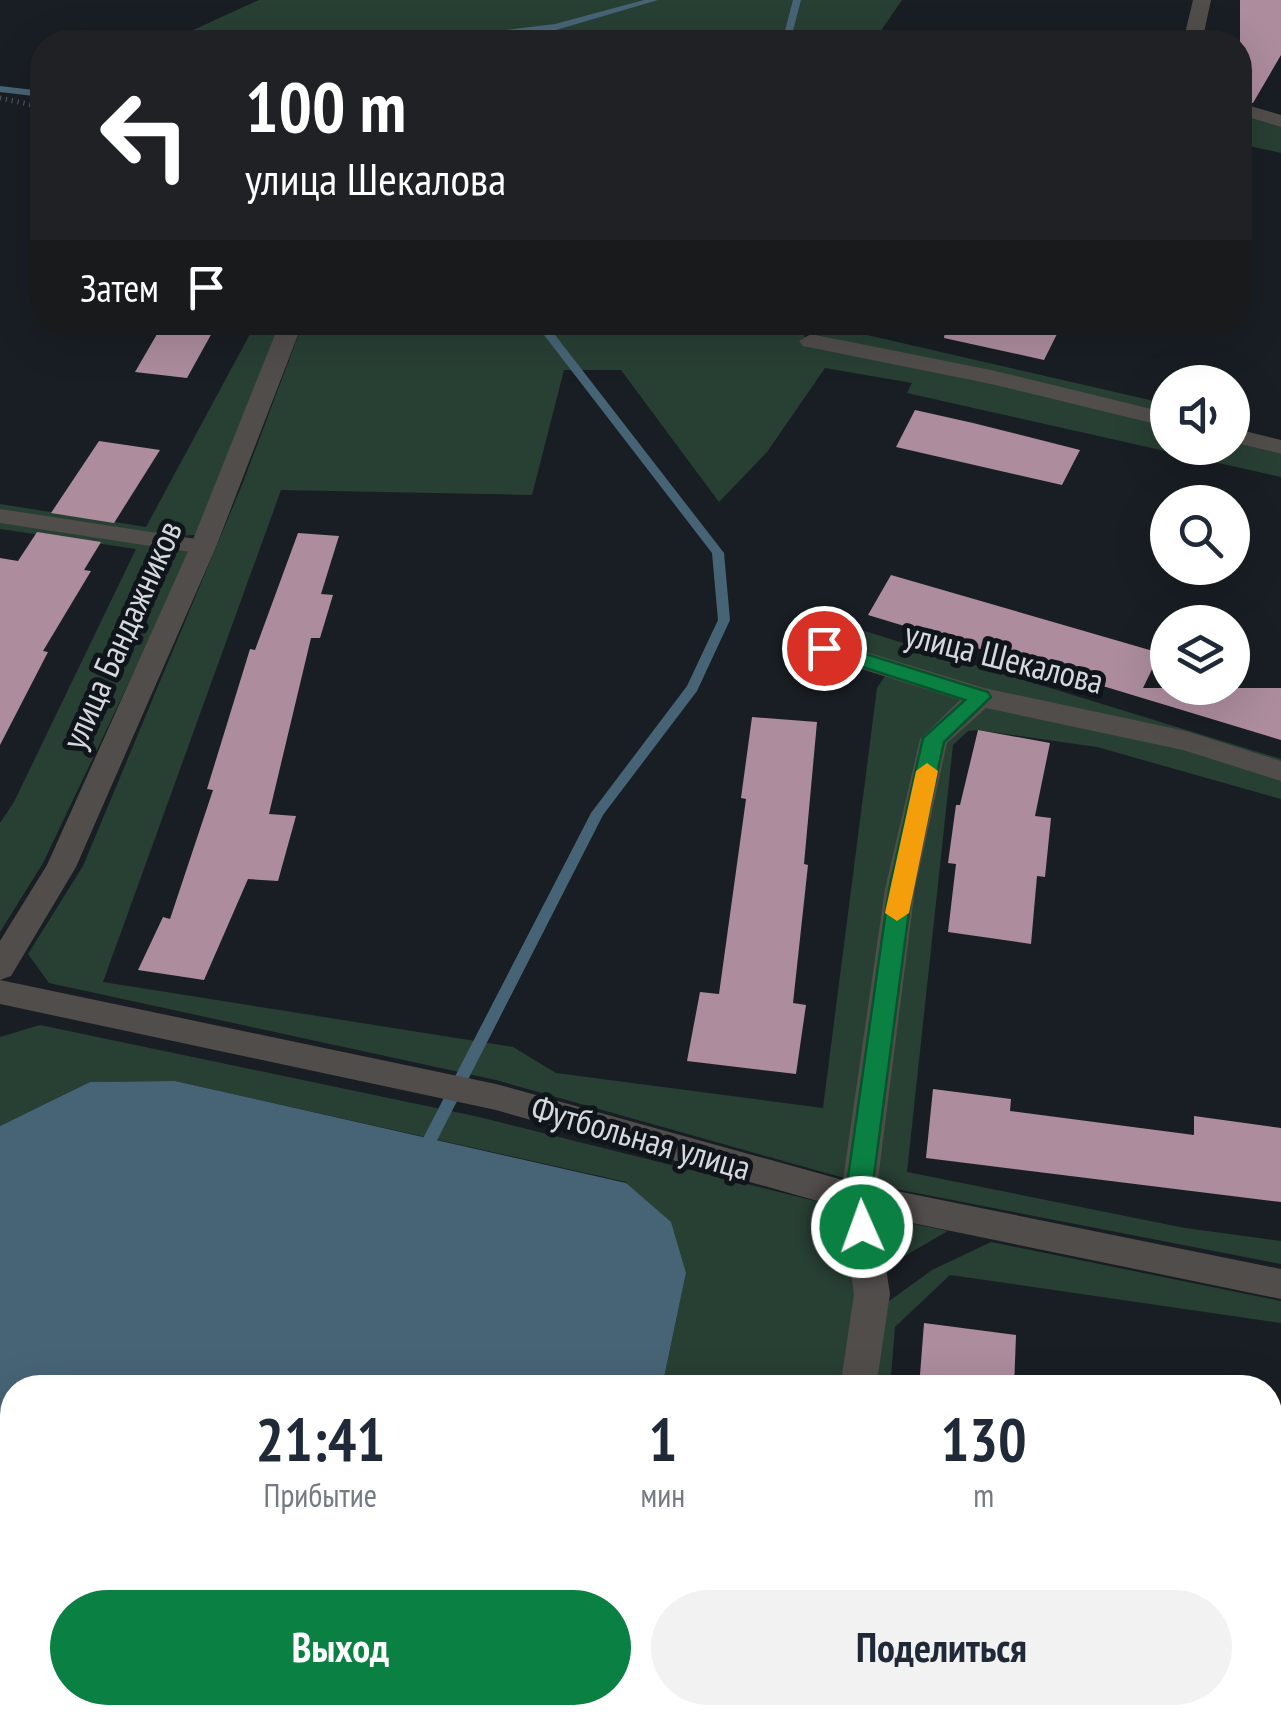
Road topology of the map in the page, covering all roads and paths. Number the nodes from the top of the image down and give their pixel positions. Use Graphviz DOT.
graph roads {
  1 [pos="1202,0"];
  2 [pos="1196,30"];
  3 [pos="0,98"];
  4 [pos="30,104"];
  5 [pos="1252,113"];
  6 [pos="1281,121"];
  7 [pos="287,335"];
  8 [pos="811,341"];
  9 [pos="1150,416"];
  10 [pos="1250,440"];
  11 [pos="1281,447"];
  12 [pos="0,516"];
  13 [pos="203,547"];
  14 [pos="824,648"];
  15 [pos="981,697"];
  16 [pos="1281,771"];
  17 [pos="0,968"];
  18 [pos="0,992"];
  19 [pos="858,1198"];
  20 [pos="1281,1284"];
  21 [pos="860,1375"];
  1 -- 2 [label="street"];
  3 -- 4 [label="path"];
  5 -- 6 [label="street"];
  7 -- 13 [label="street, улица Бандажников"];
  8 -- 9 [label="street"];
  10 -- 11 [label="street"];
  12 -- 13 [label="lane"];
  13 -- 17 [label="street, улица Бандажников"];
  14 -- 15 [label="street, улица Шекалова"];
  15 -- 16 [label="street, улица Шекалова"];
  15 -- 19 [label="street"];
  18 -- 19 [label="street, Футбольная улица"];
  19 -- 20 [label="street, Футбольная улица"];
  19 -- 21 [label="street"];
}
